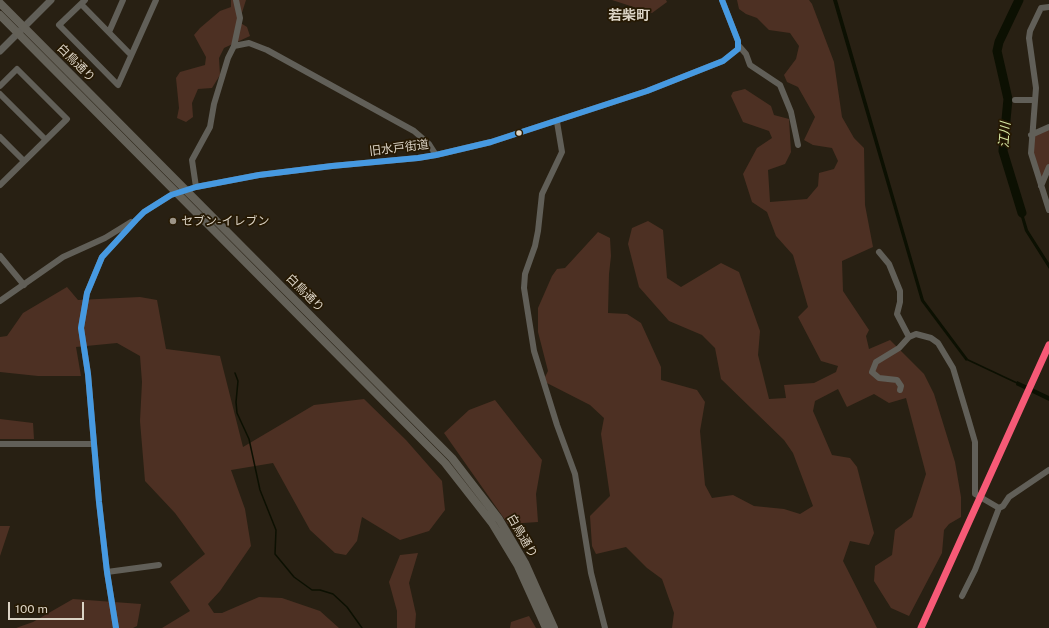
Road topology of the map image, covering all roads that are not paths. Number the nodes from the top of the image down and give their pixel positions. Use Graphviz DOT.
graph roads {
  1 [pos="51,0"];
  2 [pos="123,0"];
  3 [pos="156,0"];
  4 [pos="236,0"];
  5 [pos="722,0"];
  6 [pos="83,2"];
  7 [pos="0,3"];
  8 [pos="1049,7"];
  9 [pos="0,15"];
  10 [pos="21,30"];
  11 [pos="108,32"];
  12 [pos="234,46"];
  13 [pos="739,46"];
  14 [pos="0,51"];
  15 [pos="131,55"];
  16 [pos="0,86"];
  17 [pos="0,94"];
  18 [pos="1015,100"];
  19 [pos="1034,100"];
  20 [pos="557,122"];
  21 [pos="1049,127"];
  22 [pos="1031,135"];
  23 [pos="1,139"];
  24 [pos="46,140"];
  25 [pos="798,145"];
  26 [pos="436,155"];
  27 [pos="24,161"];
  28 [pos="1049,167"];
  29 [pos="0,186"];
  30 [pos="1041,186"];
  31 [pos="196,187"];
  32 [pos="181,191"];
  33 [pos="1049,210"];
  34 [pos="136,220"];
  35 [pos="879,252"];
  36 [pos="0,256"];
  37 [pos="2,263"];
  38 [pos="24,285"];
  39 [pos="0,301"];
  40 [pos="909,337"];
  41 [pos="900,390"];
  42 [pos="0,444"];
  43 [pos="93,444"];
  44 [pos="1049,470"];
  45 [pos="999,508"];
  46 [pos="159,565"];
  47 [pos="107,572"];
  48 [pos="962,596"];
  49 [pos="116,628"];
  50 [pos="546,628"];
  51 [pos="554,628"];
  52 [pos="605,628"];
  1 -- 10 [label="street"];
  2 -- 11 [label="street"];
  3 -- 15 [label="street"];
  4 -- 12 [label="street"];
  5 -- 13 [label="street"];
  6 -- 11 [label="street"];
  6 -- 15 [label="street"];
  7 -- 10 [label="main road, 白鳥通り"];
  8 -- 19 [label="street"];
  9 -- 10 [label="main road, 白鳥通り"];
  10 -- 14 [label="street"];
  10 -- 32 [label="main road, 白鳥通り"];
  11 -- 15 [label="street"];
  12 -- 26 [label="street"];
  12 -- 31 [label="street"];
  13 -- 20 [label="street, 旧水戸街道"];
  13 -- 25 [label="street"];
  16 -- 24 [label="street"];
  17 -- 24 [label="street"];
  18 -- 19 [label="street"];
  19 -- 22 [label="street"];
  20 -- 26 [label="street, 旧水戸街道"];
  20 -- 52 [label="street"];
  21 -- 22 [label="street"];
  22 -- 30 [label="street"];
  23 -- 27 [label="street"];
  24 -- 27 [label="street"];
  26 -- 31 [label="street, 旧水戸街道"];
  27 -- 29 [label="street"];
  28 -- 30 [label="street"];
  30 -- 33 [label="street"];
  31 -- 32 [label="street, 旧水戸街道"];
  32 -- 34 [label="street, 旧水戸街道"];
  32 -- 50 [label="main road, 白鳥通り"];
  32 -- 51 [label="main road, 白鳥通り"];
  34 -- 38 [label="street"];
  34 -- 43 [label="street"];
  35 -- 40 [label="street"];
  36 -- 37 [label="street"];
  37 -- 38 [label="street"];
  38 -- 39 [label="street"];
  40 -- 41 [label="street"];
  40 -- 45 [label="street"];
  42 -- 43 [label="street"];
  43 -- 47 [label="street"];
  44 -- 45 [label="street"];
  45 -- 48 [label="street"];
  46 -- 47 [label="street"];
  47 -- 49 [label="street"];
}
